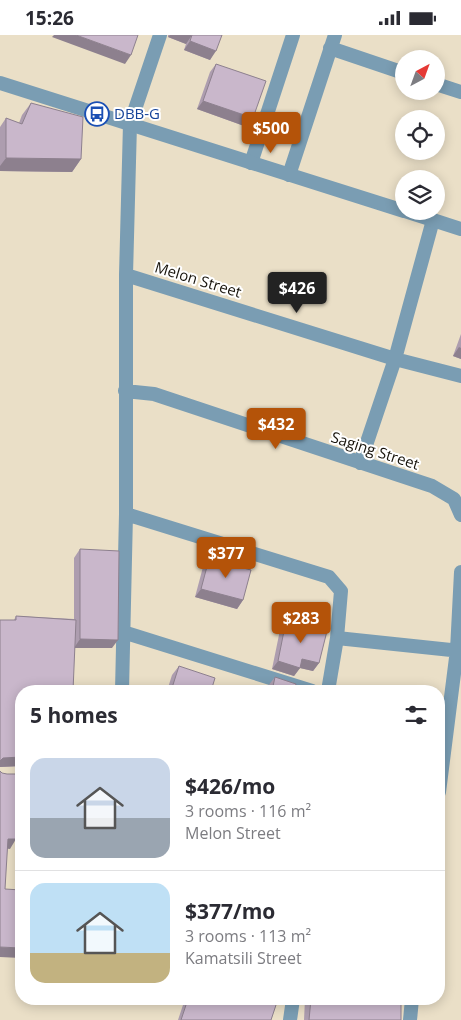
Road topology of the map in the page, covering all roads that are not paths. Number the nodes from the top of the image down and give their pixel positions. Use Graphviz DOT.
graph roads {
  1 [pos="160,35"];
  2 [pos="293,35"];
  3 [pos="333,42"];
  4 [pos="395,69"];
  5 [pos="0,83"];
  6 [pos="445,87"];
  7 [pos="461,92"];
  8 [pos="130,124"];
  9 [pos="251,163"];
  10 [pos="289,175"];
  11 [pos="395,208"];
  12 [pos="432,220"];
  13 [pos="461,229"];
  14 [pos="126,275"];
  15 [pos="395,359"];
  16 [pos="461,376"];
  17 [pos="125,391"];
  18 [pos="360,463"];
  19 [pos="126,514"];
  20 [pos="461,515"];
  21 [pos="461,572"];
  22 [pos="123,632"];
  23 [pos="337,638"];
  24 [pos="459,650"];
  25 [pos="122,685"];
  26 [pos="293,685"];
  27 [pos="329,685"];
  28 [pos="445,749"];
  29 [pos="292,1005"];
  30 [pos="411,1005"];
  31 [pos="290,1020"];
  32 [pos="410,1020"];
  1 -- 8 [label="street"];
  2 -- 9 [label="street"];
  3 -- 4 [label="street"];
  3 -- 10 [label="street"];
  5 -- 8 [label="street"];
  6 -- 7 [label="street"];
  8 -- 9 [label="street"];
  8 -- 14 [label="street"];
  9 -- 10 [label="street"];
  10 -- 11 [label="street"];
  12 -- 13 [label="street"];
  12 -- 15 [label="street"];
  14 -- 15 [label="street, Melon Street"];
  14 -- 17 [label="street"];
  15 -- 16 [label="street, Melon Street"];
  15 -- 18 [label="street"];
  17 -- 18 [label="street, Saging Street"];
  17 -- 19 [label="street"];
  18 -- 20 [label="street, Saging Street"];
  19 -- 22 [label="street"];
  19 -- 23 [label="street"];
  21 -- 24 [label="street"];
  22 -- 25 [label="street"];
  22 -- 26 [label="street"];
  23 -- 24 [label="street"];
  23 -- 27 [label="street"];
  24 -- 28 [label="street"];
  29 -- 31 [label="street"];
  30 -- 32 [label="street"];
}
